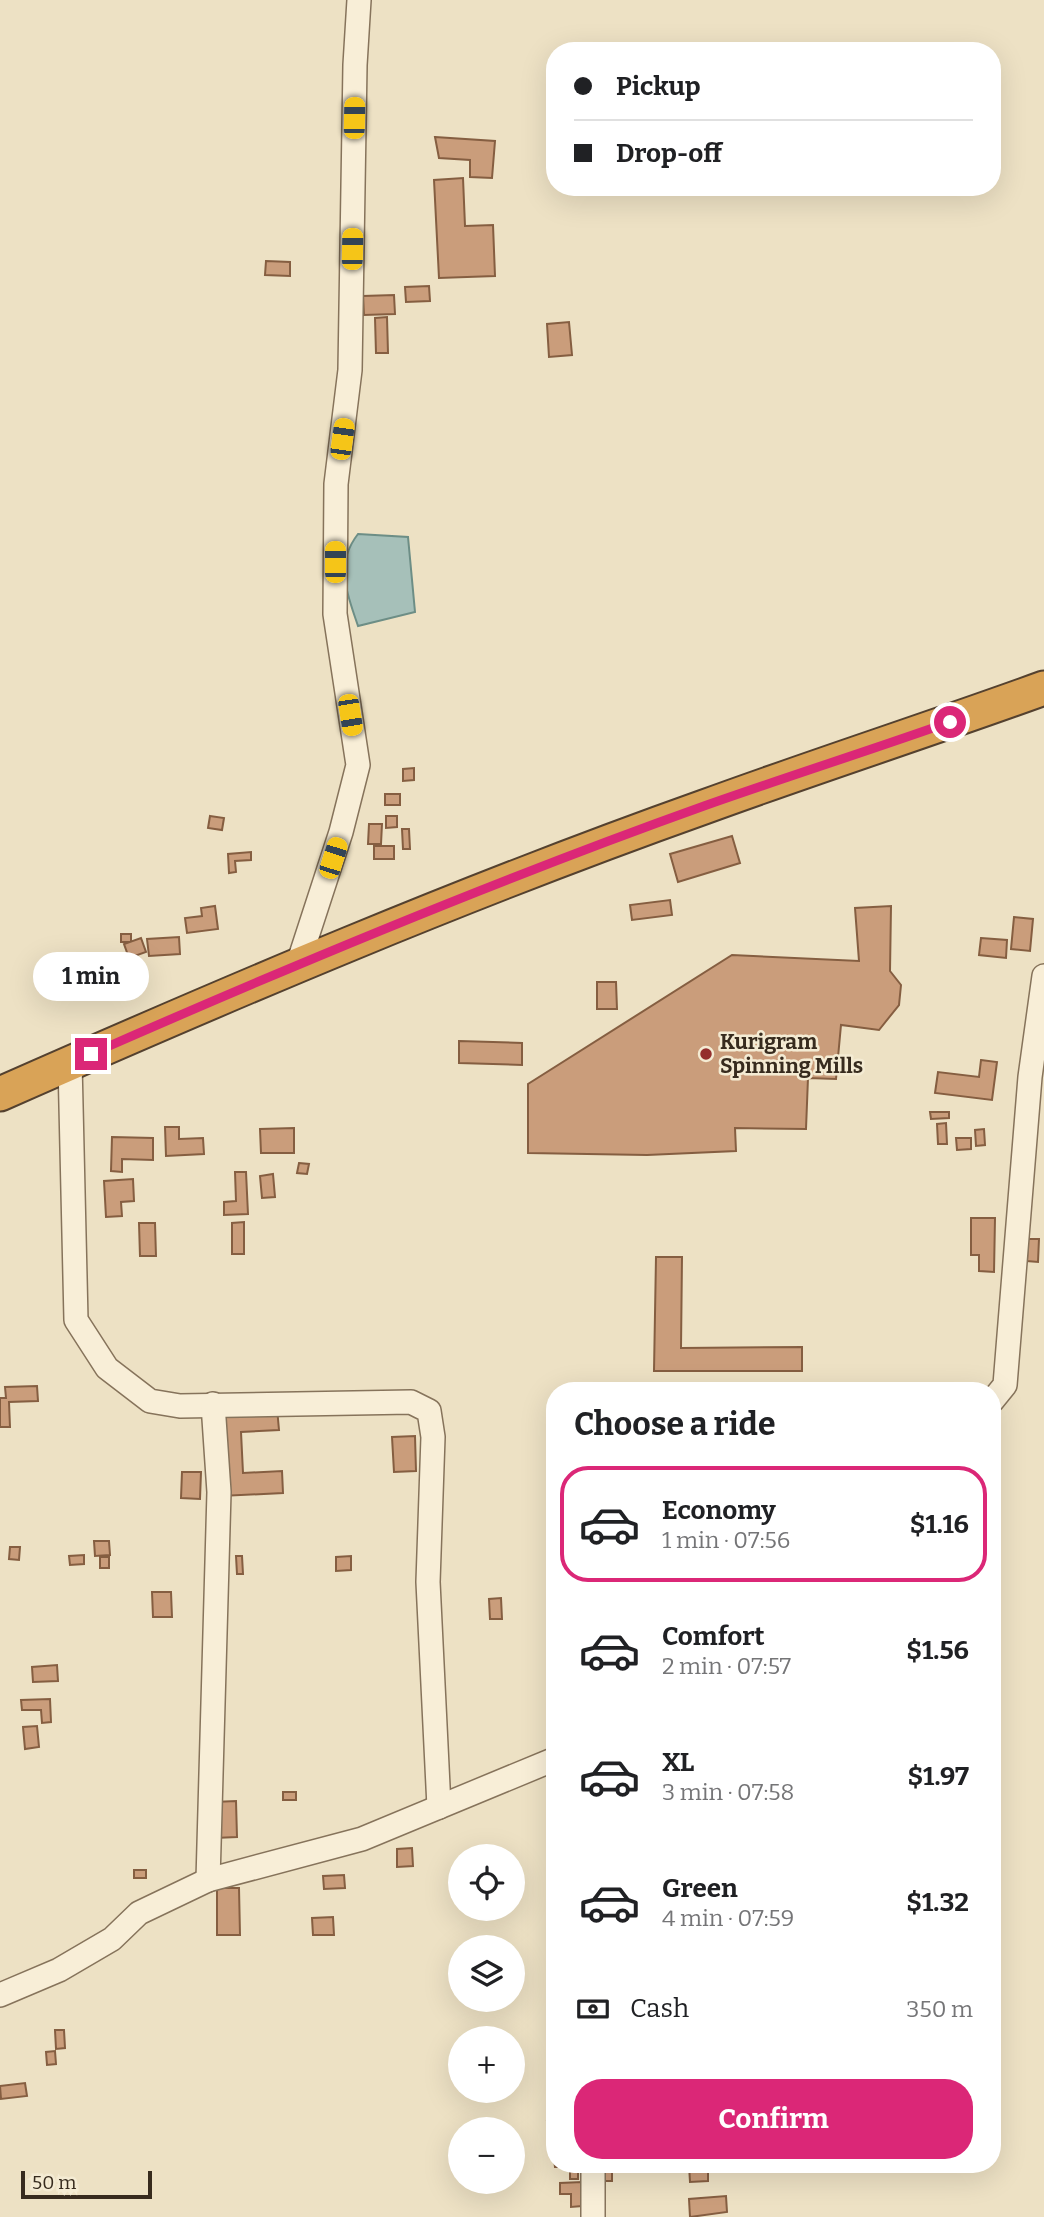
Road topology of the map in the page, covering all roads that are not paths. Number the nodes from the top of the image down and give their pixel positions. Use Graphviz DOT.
graph roads {
  1 [pos="359,0"];
  2 [pos="1044,688"];
  3 [pos="297,967"];
  4 [pos="1044,976"];
  5 [pos="70,1063"];
  6 [pos="0,1094"];
  7 [pos="1001,1390"];
  8 [pos="213,1404"];
  9 [pos="546,1763"];
  10 [pos="439,1807"];
  11 [pos="208,1880"];
  12 [pos="0,1995"];
  13 [pos="593,2173"];
  14 [pos="593,2217"];
  1 -- 3 [label="street"];
  2 -- 3 [label="highway"];
  3 -- 5 [label="highway"];
  4 -- 7 [label="street"];
  5 -- 6 [label="highway"];
  5 -- 8 [label="street"];
  8 -- 10 [label="street"];
  8 -- 11 [label="street"];
  9 -- 10 [label="street"];
  10 -- 11 [label="street"];
  11 -- 12 [label="street"];
  13 -- 14 [label="street"];
}
